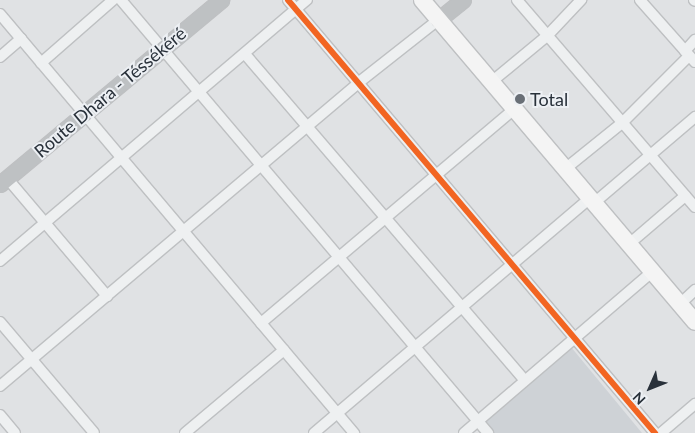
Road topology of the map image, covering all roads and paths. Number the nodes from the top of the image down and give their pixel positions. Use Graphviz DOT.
graph roads {
  1 [pos="113,0"];
  2 [pos="121,0"];
  3 [pos="288,0"];
  4 [pos="307,0"];
  5 [pos="422,0"];
  6 [pos="463,0"];
  7 [pos="517,0"];
  8 [pos="581,0"];
  9 [pos="640,0"];
  10 [pos="213,2"];
  11 [pos="296,9"];
  12 [pos="0,14"];
  13 [pos="438,20"];
  14 [pos="547,36"];
  15 [pos="21,39"];
  16 [pos="695,40"];
  17 [pos="162,49"];
  18 [pos="244,54"];
  19 [pos="0,56"];
  20 [pos="690,56"];
  21 [pos="41,63"];
  22 [pos="358,83"];
  23 [pos="490,83"];
  24 [pos="200,93"];
  25 [pos="513,110"];
  26 [pos="84,114"];
  27 [pos="695,117"];
  28 [pos="622,123"];
  29 [pos="308,128"];
  30 [pos="650,156"];
  31 [pos="122,159"];
  32 [pos="261,166"];
  33 [pos="565,169"];
  34 [pos="435,174"];
  35 [pos="3,181"];
  36 [pos="685,196"];
  37 [pos="592,200"];
  38 [pos="695,207"];
  39 [pos="385,218"];
  40 [pos="45,223"];
  41 [pos="184,232"];
  42 [pos="629,244"];
  43 [pos="338,256"];
  44 [pos="0,261"];
  45 [pos="512,264"];
  46 [pos="652,272"];
  47 [pos="695,290"];
  48 [pos="107,296"];
  49 [pos="680,304"];
  50 [pos="461,307"];
  51 [pos="0,322"];
  52 [pos="695,322"];
  53 [pos="261,323"];
  54 [pos="575,338"];
  55 [pos="415,347"];
  56 [pos="284,350"];
  57 [pos="32,360"];
  58 [pos="524,381"];
  59 [pos="0,386"];
  60 [pos="695,404"];
  61 [pos="337,413"];
  62 [pos="0,415"];
  63 [pos="478,421"];
  64 [pos="15,433"];
  65 [pos="94,433"];
  66 [pos="185,433"];
  67 [pos="314,433"];
  68 [pos="354,433"];
  69 [pos="464,433"];
  70 [pos="488,433"];
  71 [pos="656,433"];
  72 [pos="661,433"];
  1 -- 21 [label="street"];
  2 -- 17 [label="street"];
  3 -- 11 [label="street"];
  4 -- 11 [label="street"];
  5 -- 13 [label="main road"];
  6 -- 13 [label="street"];
  7 -- 14 [label="street"];
  8 -- 14 [label="street"];
  9 -- 20 [label="street"];
  10 -- 17 [label="street, Route Dhara - Téssékéré"];
  11 -- 18 [label="street"];
  11 -- 22 [label="street"];
  12 -- 15 [label="street"];
  13 -- 22 [label="street"];
  13 -- 23 [label="main road"];
  14 -- 23 [label="street"];
  14 -- 28 [label="street"];
  15 -- 19 [label="street"];
  15 -- 21 [label="street"];
  16 -- 20 [label="street"];
  17 -- 24 [label="street"];
  17 -- 26 [label="street, Route Dhara - Téssékéré"];
  18 -- 24 [label="street"];
  18 -- 29 [label="street"];
  20 -- 28 [label="street"];
  21 -- 26 [label="street"];
  22 -- 29 [label="street"];
  22 -- 34 [label="street"];
  23 -- 25 [label="main road"];
  24 -- 31 [label="street"];
  24 -- 32 [label="street"];
  25 -- 33 [label="main road"];
  25 -- 34 [label="street"];
  26 -- 31 [label="street"];
  26 -- 35 [label="street, Route Dhara - Téssékéré"];
  27 -- 30 [label="street"];
  28 -- 30 [label="street"];
  28 -- 33 [label="street"];
  29 -- 32 [label="street"];
  29 -- 39 [label="street"];
  30 -- 36 [label="street"];
  30 -- 37 [label="street"];
  31 -- 40 [label="street"];
  31 -- 41 [label="street"];
  32 -- 41 [label="street"];
  32 -- 43 [label="street"];
  33 -- 37 [label="main road"];
  34 -- 39 [label="street"];
  34 -- 45 [label="street"];
  35 -- 40 [label="street"];
  36 -- 38 [label="street"];
  36 -- 42 [label="street"];
  37 -- 42 [label="main road"];
  37 -- 45 [label="street"];
  39 -- 43 [label="street"];
  39 -- 50 [label="street"];
  40 -- 44 [label="street"];
  40 -- 48 [label="street"];
  41 -- 48 [label="street"];
  41 -- 53 [label="street"];
  42 -- 46 [label="main road"];
  43 -- 53 [label="street"];
  43 -- 55 [label="street"];
  45 -- 50 [label="street"];
  45 -- 54 [label="street"];
  46 -- 49 [label="main road"];
  46 -- 54 [label="street"];
  47 -- 49 [label="street"];
  48 -- 57 [label="street"];
  49 -- 52 [label="main road"];
  50 -- 55 [label="street"];
  50 -- 58 [label="street"];
  51 -- 57 [label="street"];
  53 -- 56 [label="street"];
  54 -- 58 [label="street"];
  54 -- 71 [label="street"];
  55 -- 61 [label="street"];
  55 -- 63 [label="street"];
  56 -- 61 [label="street"];
  56 -- 66 [label="street"];
  57 -- 59 [label="street"];
  57 -- 65 [label="street"];
  58 -- 63 [label="street"];
  60 -- 72 [label="street"];
  61 -- 67 [label="street"];
  61 -- 68 [label="street"];
  62 -- 64 [label="street"];
  63 -- 69 [label="street"];
  63 -- 70 [label="street"];
}
